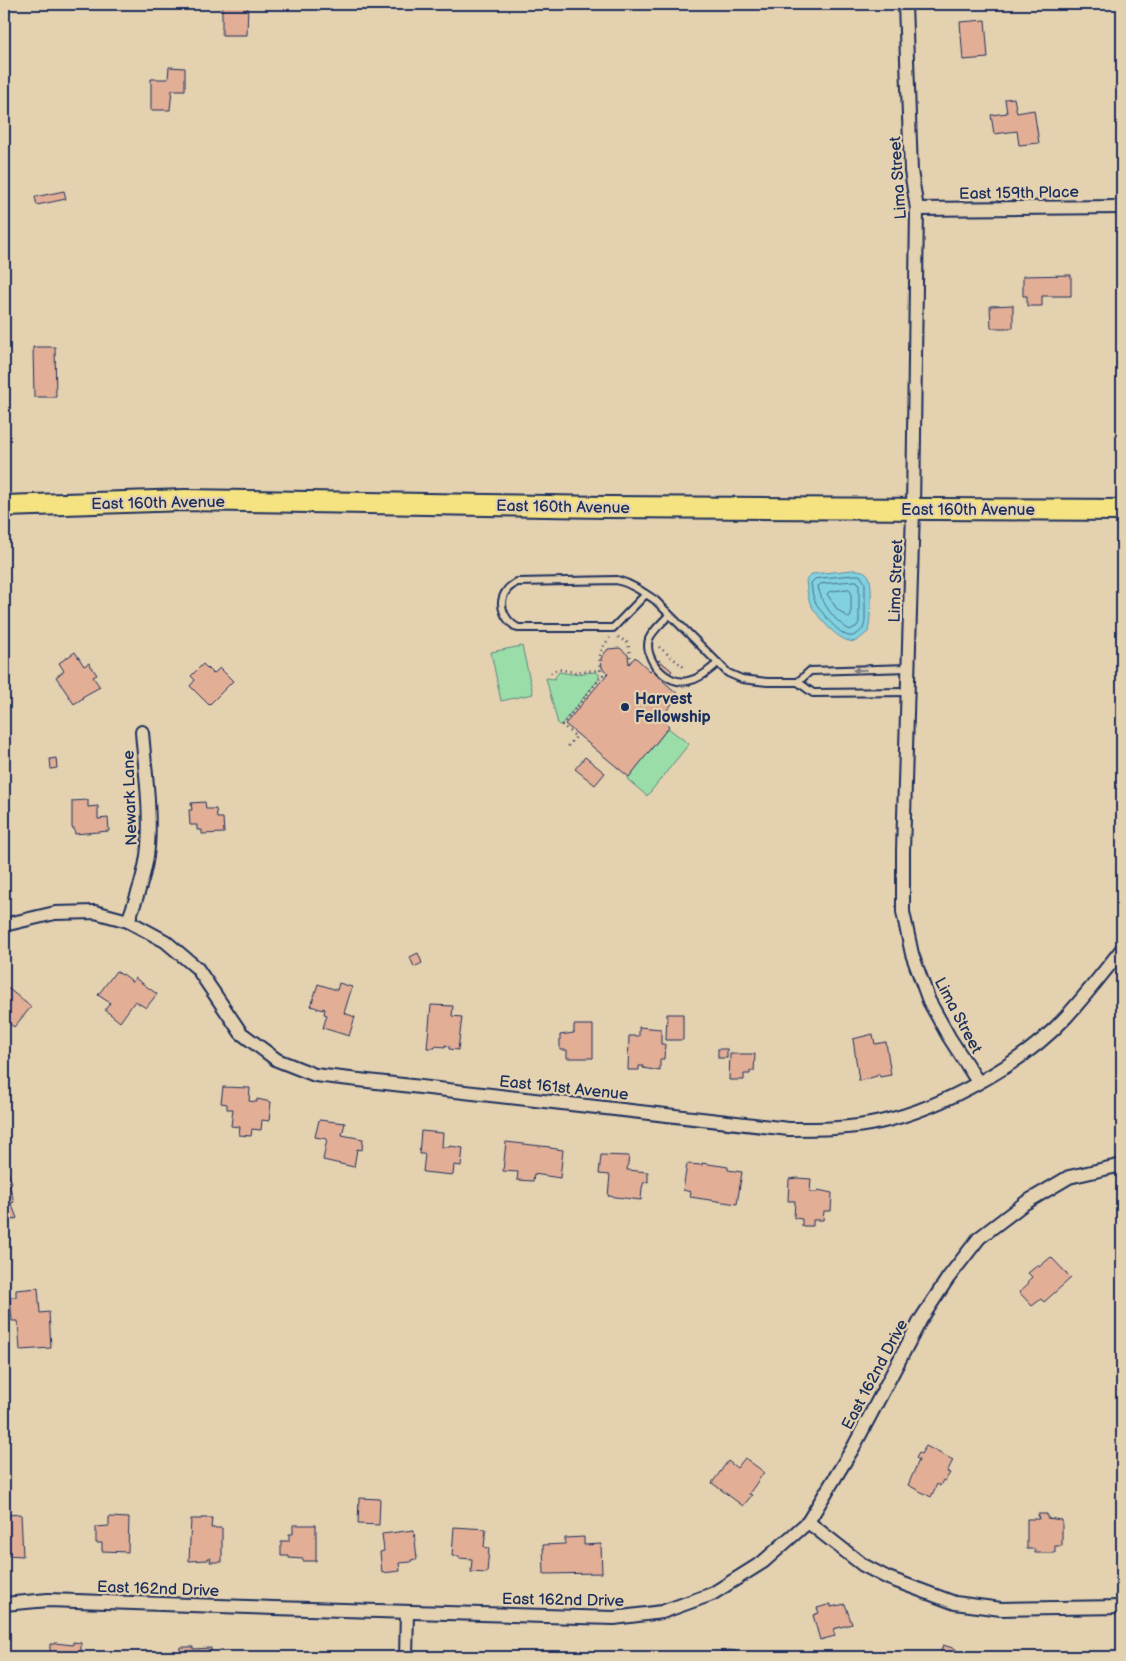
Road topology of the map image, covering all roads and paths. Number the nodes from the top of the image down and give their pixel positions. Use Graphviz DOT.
graph roads {
  1 [pos="905,4"];
  2 [pos="1122,207"];
  3 [pos="917,209"];
  4 [pos="4,506"];
  5 [pos="913,509"];
  6 [pos="1122,510"];
  7 [pos="646,594"];
  8 [pos="670,615"];
  9 [pos="659,647"];
  10 [pos="631,661"];
  11 [pos="718,663"];
  12 [pos="685,668"];
  13 [pos="909,668"];
  14 [pos="600,670"];
  15 [pos="551,673"];
  16 [pos="798,682"];
  17 [pos="908,692"];
  18 [pos="142,732"];
  19 [pos="568,746"];
  20 [pos="128,921"];
  21 [pos="4,925"];
  22 [pos="1122,949"];
  23 [pos="978,1082"];
  24 [pos="1122,1165"];
  25 [pos="808,1522"];
  26 [pos="4,1604"];
  27 [pos="1122,1607"];
  28 [pos="407,1612"];
  29 [pos="406,1657"];
  1 -- 3 [label="street, Lima Street"];
  2 -- 3 [label="street, East 159th Place"];
  3 -- 5 [label="street, Lima Street"];
  4 -- 5 [label="main road, East 160th Avenue"];
  5 -- 6 [label="main road, East 160th Avenue"];
  5 -- 13 [label="street, Lima Street"];
  7 -- 7 [label="lane"];
  7 -- 8 [label="lane"];
  8 -- 11 [label="lane"];
  8 -- 11 [label="lane"];
  9 -- 12 [label="path"];
  10 -- 14 [label="path"];
  11 -- 16 [label="lane"];
  13 -- 16 [label="lane, one-way"];
  13 -- 17 [label="street, Lima Street"];
  14 -- 15 [label="path"];
  14 -- 19 [label="path"];
  16 -- 17 [label="lane"];
  17 -- 23 [label="street, Lima Street"];
  18 -- 20 [label="street, Newark Lane"];
  20 -- 21 [label="street, East 161st Avenue"];
  20 -- 23 [label="street, East 161st Avenue"];
  22 -- 23 [label="street, East 161st Avenue"];
  24 -- 25 [label="street, East 162nd Drive"];
  25 -- 27 [label="street"];
  25 -- 28 [label="street, East 162nd Drive"];
  26 -- 28 [label="street, East 162nd Drive"];
  28 -- 29 [label="street"];
}
